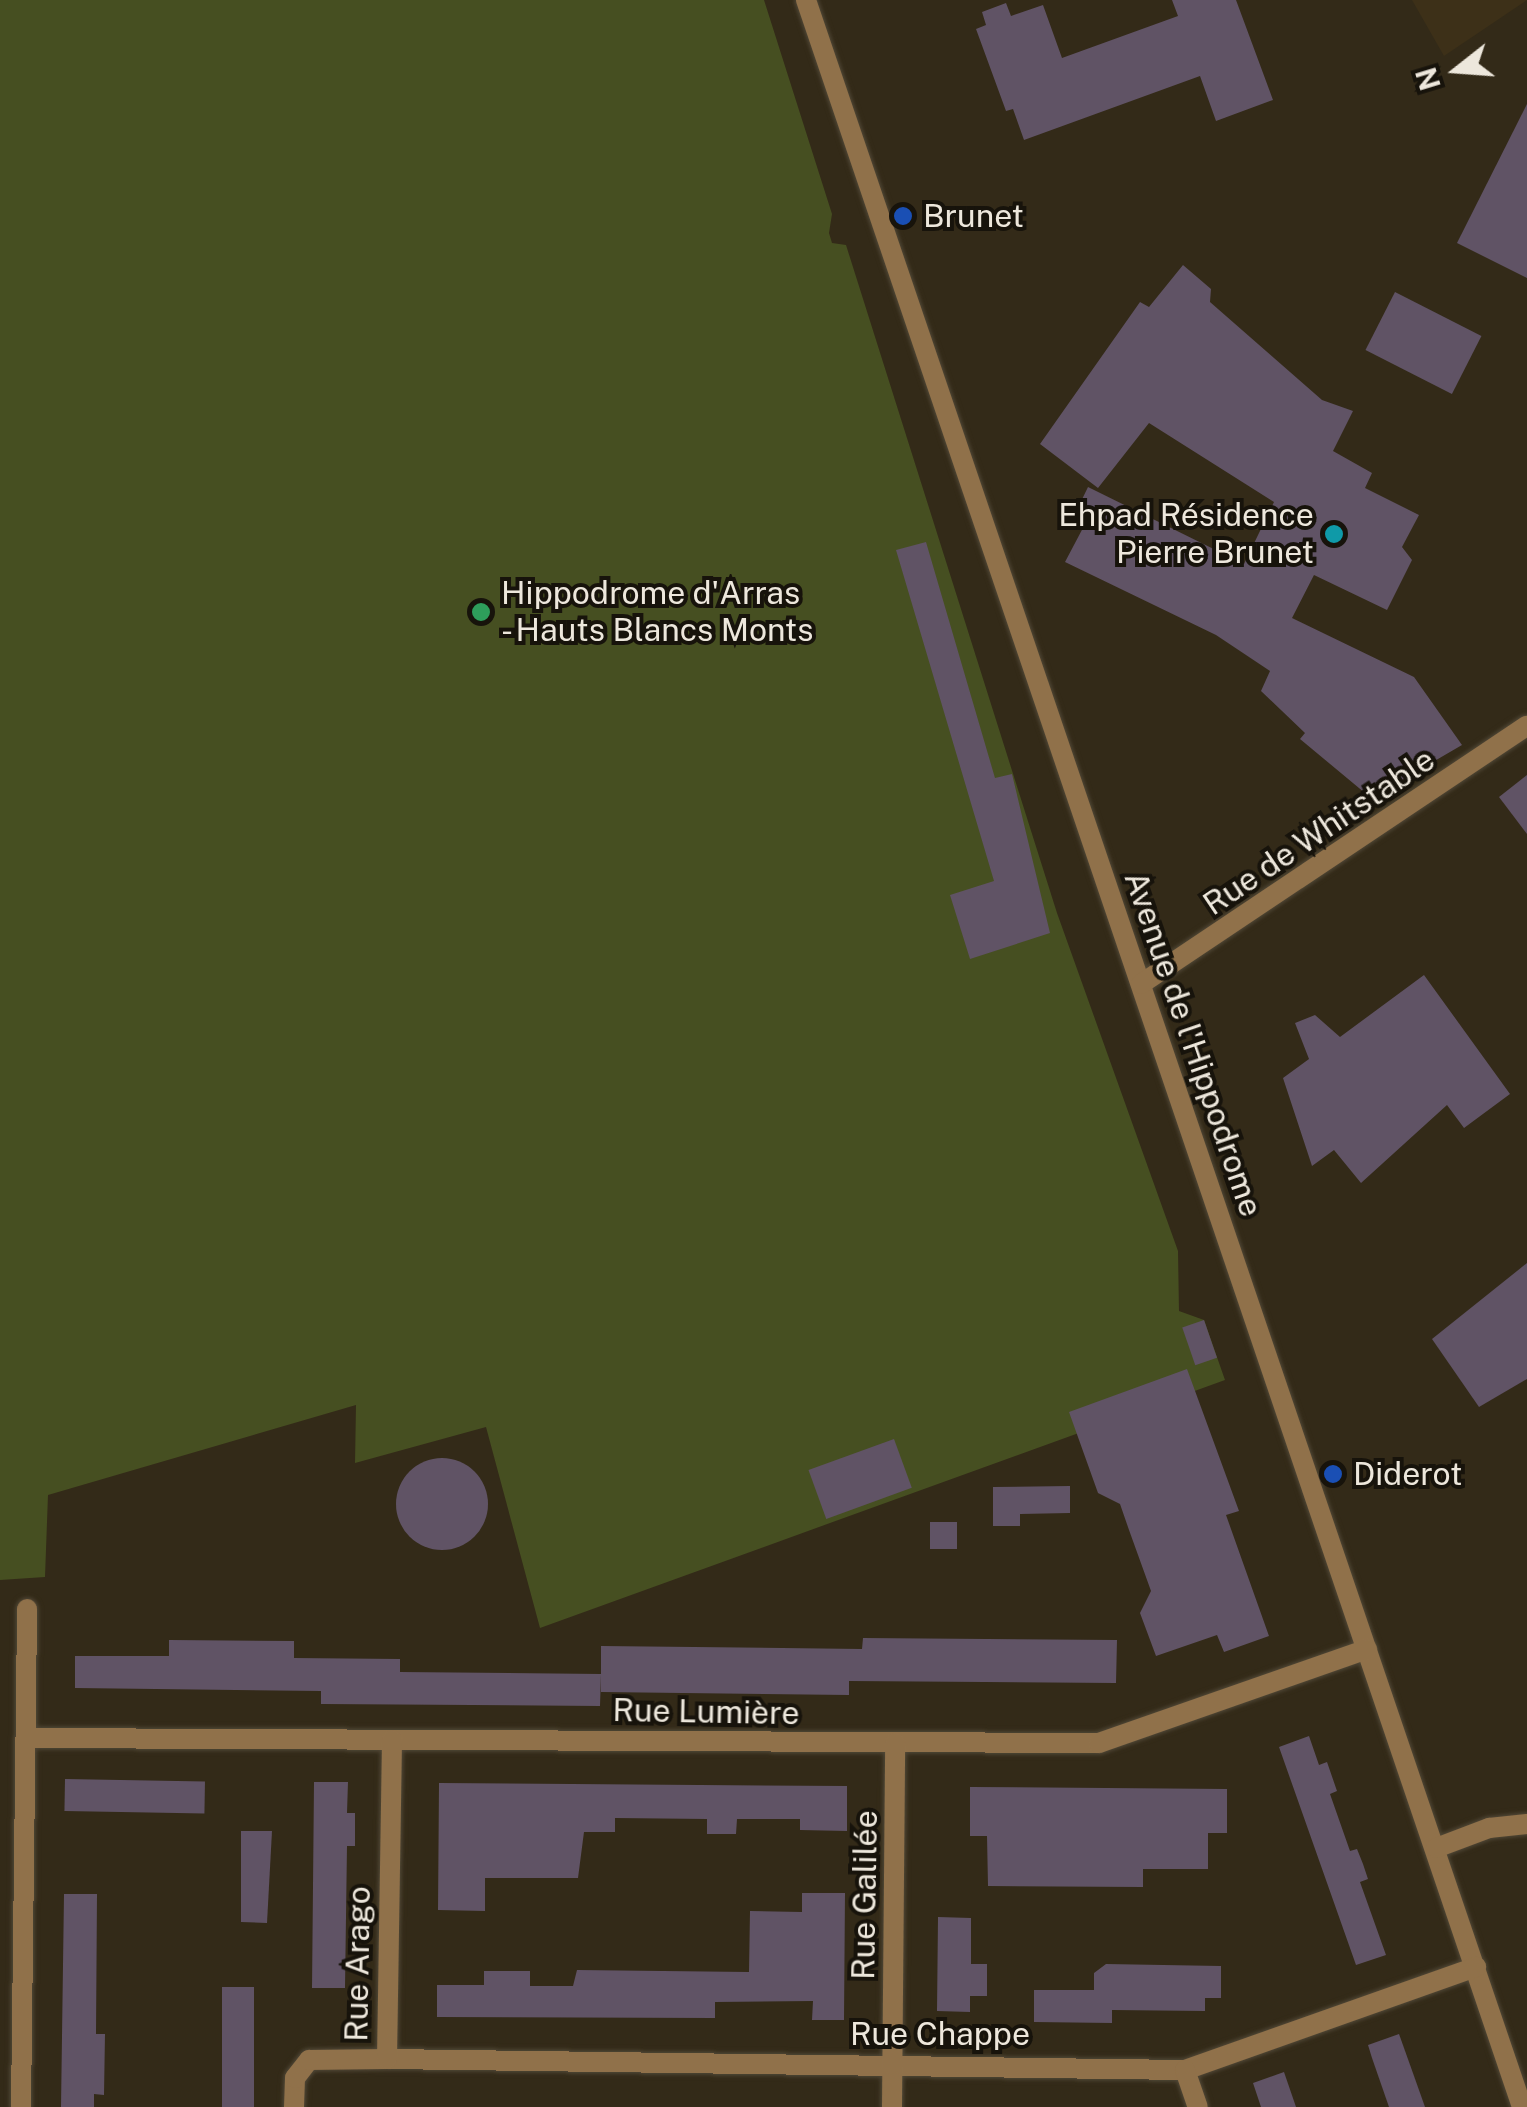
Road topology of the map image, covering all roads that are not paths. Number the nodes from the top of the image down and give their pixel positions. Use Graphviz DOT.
graph roads {
  1 [pos="806,0"];
  2 [pos="1527,726"];
  3 [pos="1142,984"];
  4 [pos="27,1609"];
  5 [pos="1367,1649"];
  6 [pos="28,1738"];
  7 [pos="392,1740"];
  8 [pos="895,1743"];
  9 [pos="1527,1824"];
  10 [pos="1436,1848"];
  11 [pos="1476,1967"];
  12 [pos="387,2059"];
  13 [pos="893,2066"];
  14 [pos="1185,2070"];
  15 [pos="21,2107"];
  16 [pos="294,2107"];
  17 [pos="892,2107"];
  18 [pos="1198,2107"];
  19 [pos="1522,2107"];
  1 -- 3 [label="street, Avenue de l'Hippodrome"];
  2 -- 3 [label="street, Rue de Whitstable"];
  3 -- 5 [label="street, Avenue de l'Hippodrome"];
  4 -- 6 [label="street"];
  5 -- 8 [label="street, Rue Lumière"];
  5 -- 10 [label="street, Avenue de l'Hippodrome"];
  6 -- 7 [label="street, Rue Lumière"];
  6 -- 15 [label="street"];
  7 -- 8 [label="street, Rue Lumière"];
  7 -- 12 [label="street, Rue Arago"];
  8 -- 13 [label="street, Rue Galilée"];
  9 -- 10 [label="street"];
  10 -- 11 [label="street, Avenue de l'Hippodrome"];
  11 -- 14 [label="street, Rue Chappe"];
  11 -- 19 [label="street, Avenue de l'Hippodrome"];
  12 -- 13 [label="street, Rue Chappe"];
  12 -- 16 [label="street, Rue Arago"];
  13 -- 14 [label="street, Rue Chappe"];
  13 -- 17 [label="street, Rue Galilée"];
  14 -- 18 [label="street"];
}
